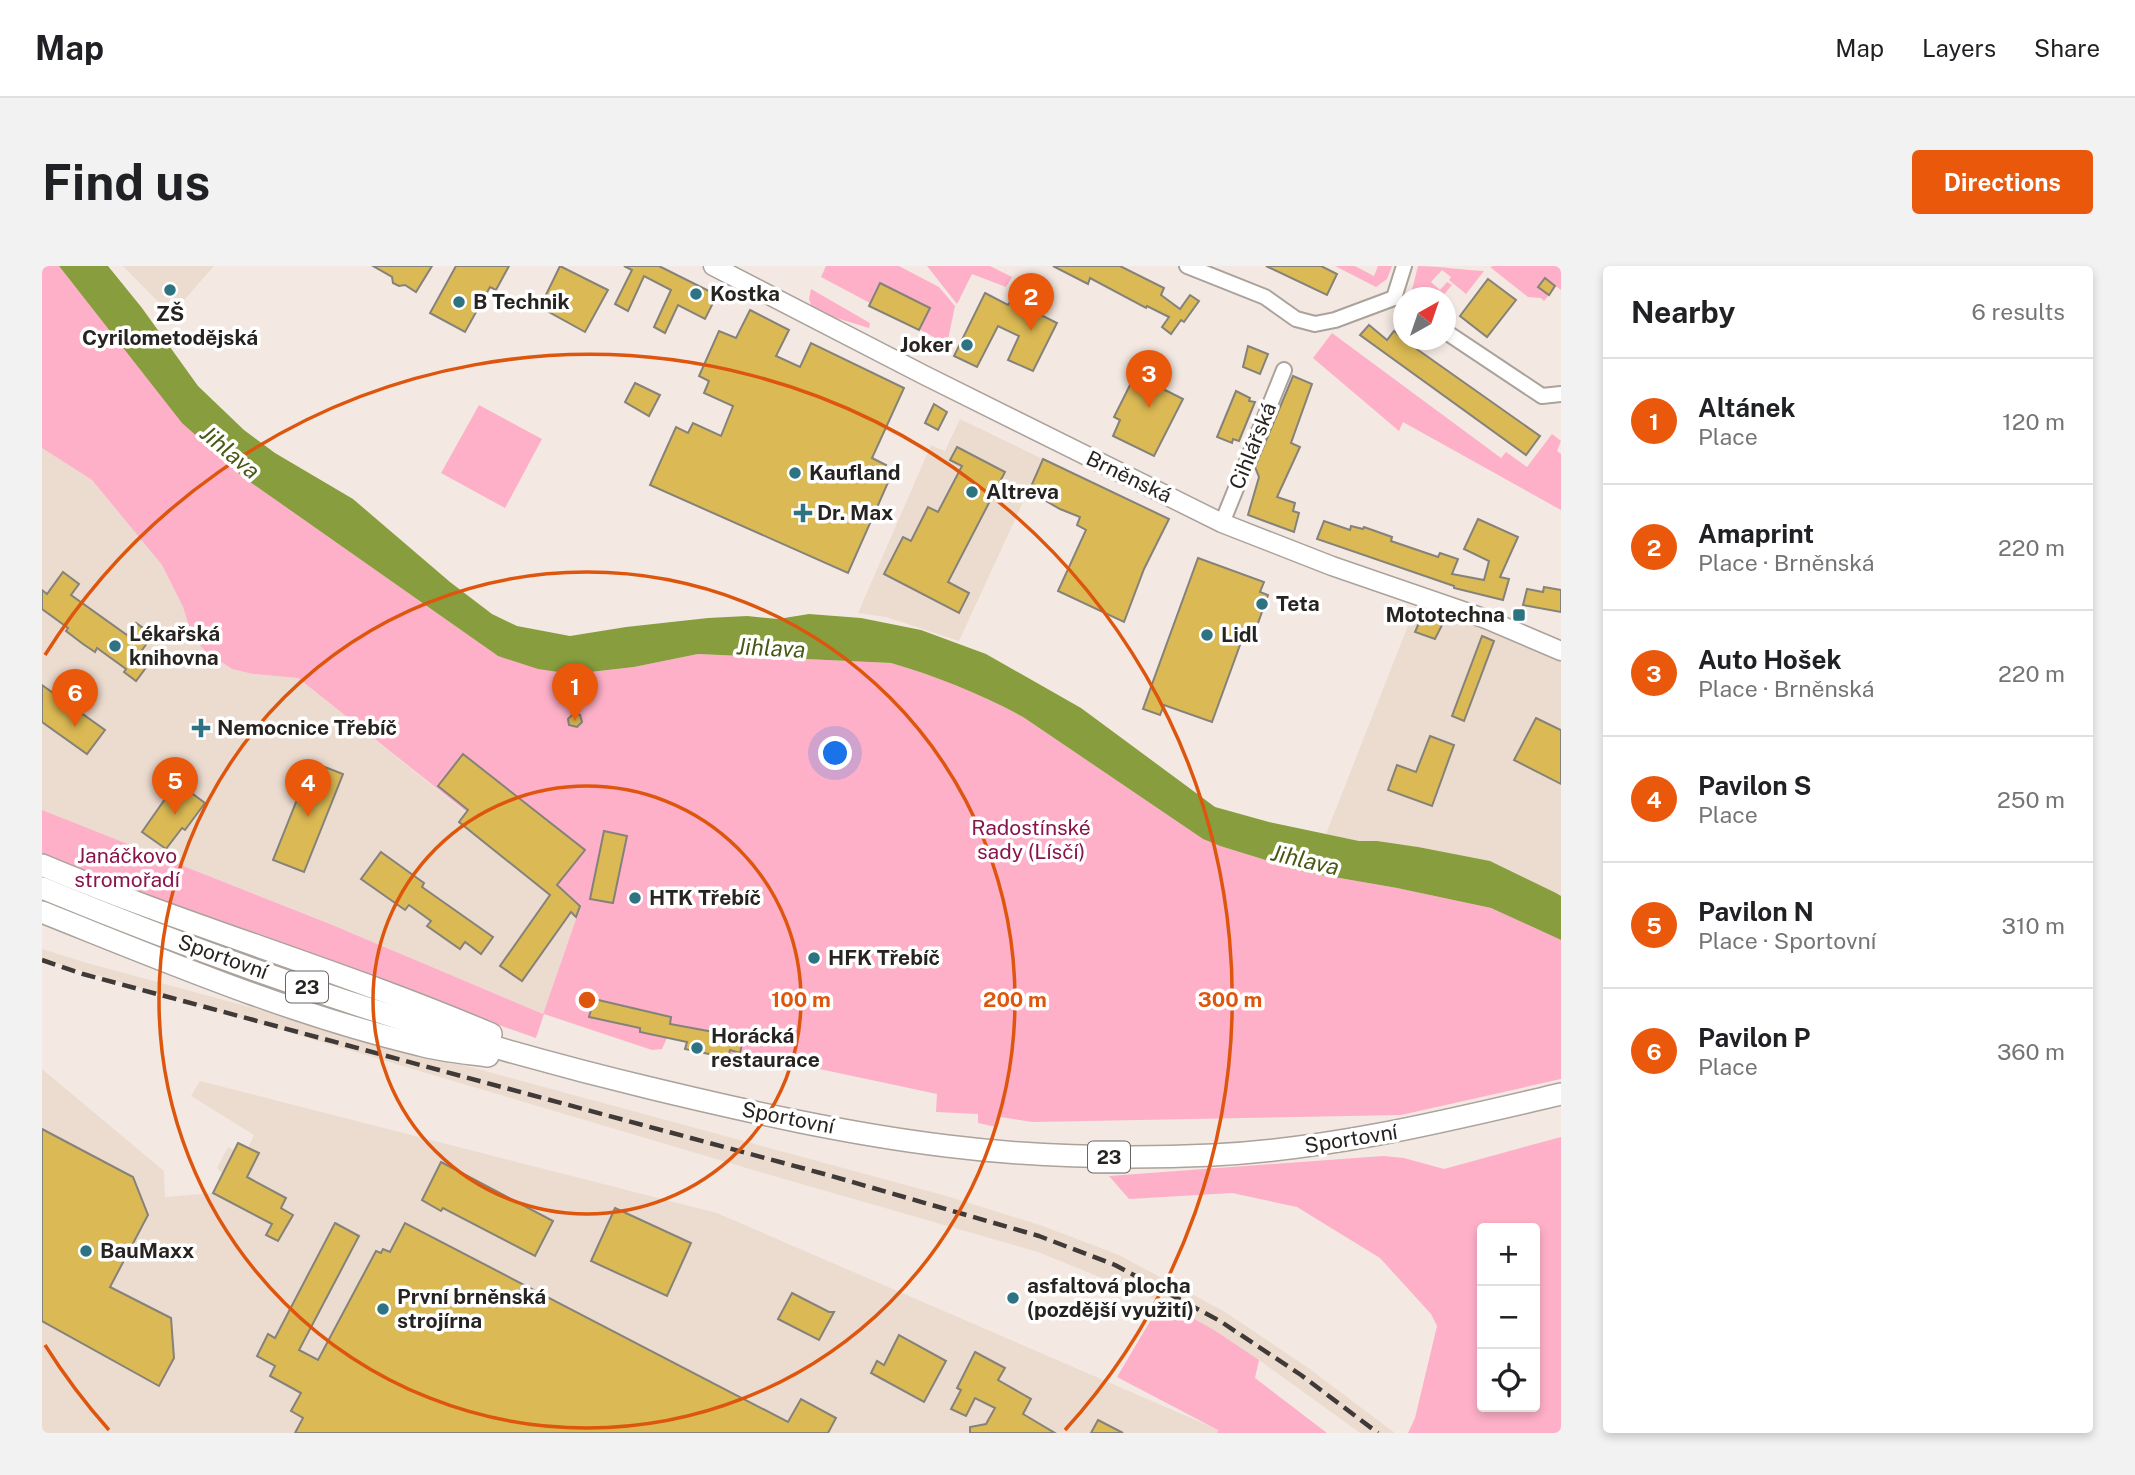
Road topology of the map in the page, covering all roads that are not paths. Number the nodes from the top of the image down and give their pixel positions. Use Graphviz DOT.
graph roads {
  1 [pos="713,266"];
  2 [pos="1187,266"];
  3 [pos="1404,266"];
  4 [pos="1401,287"];
  5 [pos="1393,303"];
  6 [pos="1456,339"];
  7 [pos="1284,370"];
  8 [pos="1561,394"];
  9 [pos="1222,523"];
  10 [pos="1561,651"];
  11 [pos="42,865"];
  12 [pos="42,888"];
  13 [pos="42,912"];
  14 [pos="577,1070"];
  15 [pos="1561,1094"];
  1 -- 9 [label="street, Brněnská"];
  2 -- 5 [label="street"];
  3 -- 4 [label="street"];
  6 -- 8 [label="street"];
  7 -- 9 [label="street, Cihlářská"];
  9 -- 10 [label="street, Brněnská"];
  11 -- 14 [label="main road"];
  12 -- 14 [label="main road, Sportovní / 23"];
  13 -- 14 [label="main road"];
  14 -- 15 [label="main road, Sportovní / 23"];
}
